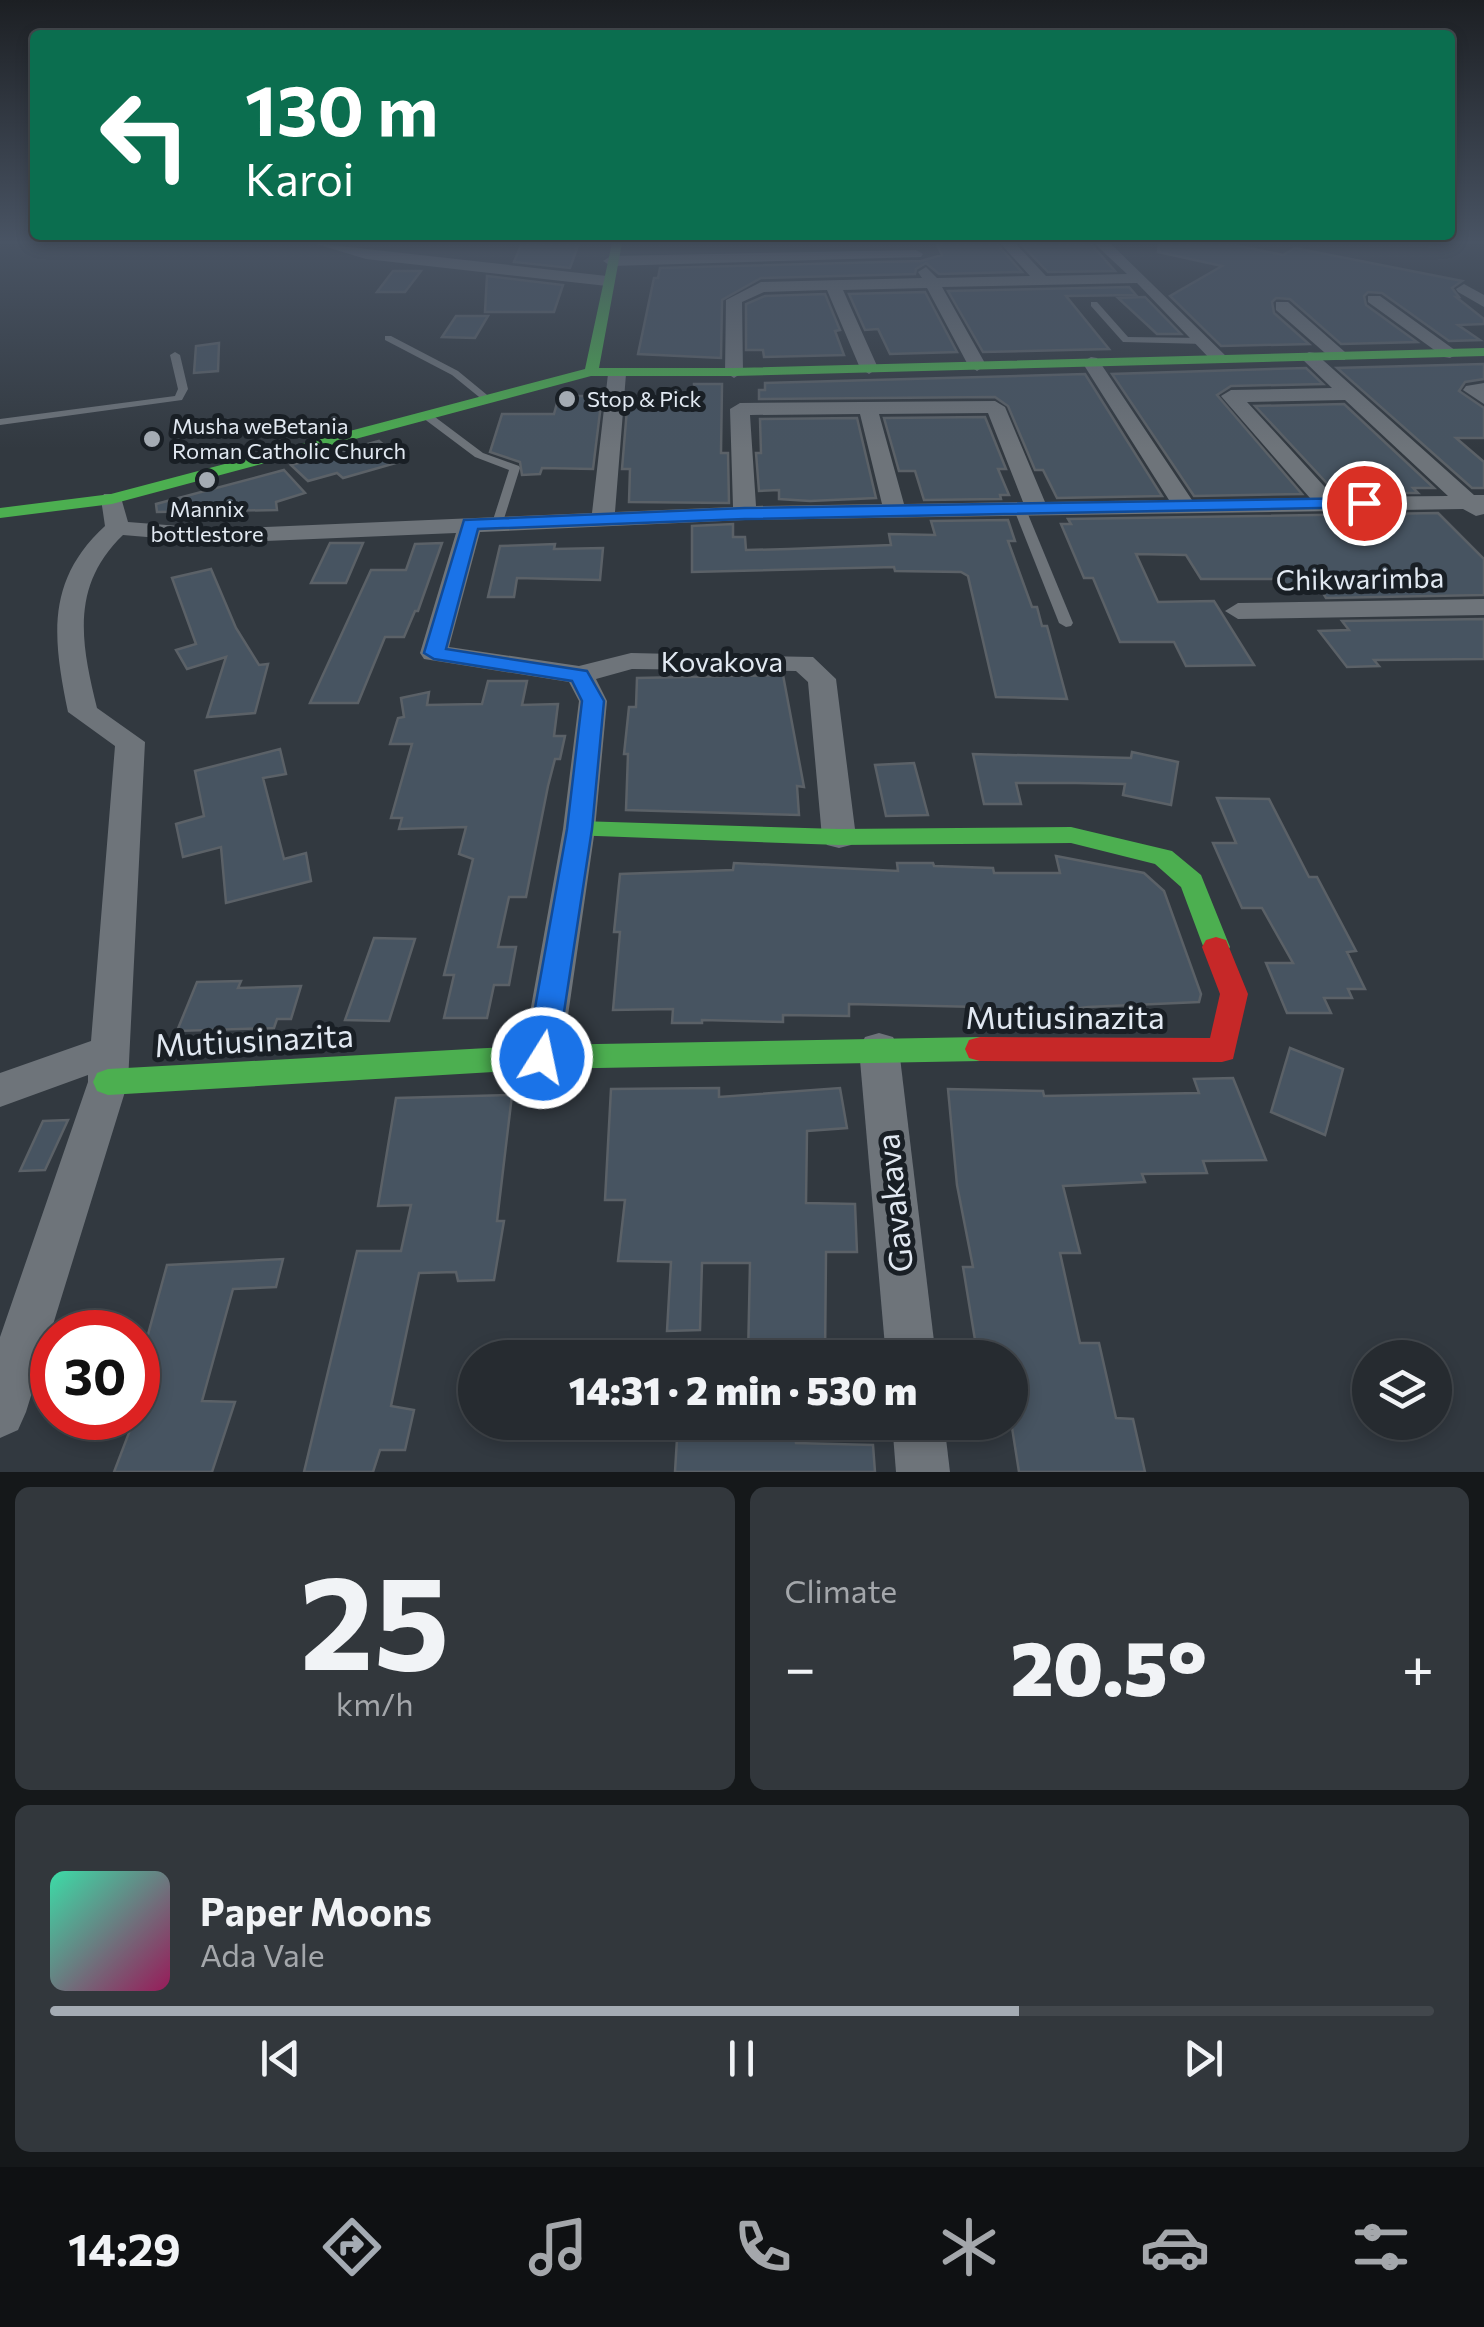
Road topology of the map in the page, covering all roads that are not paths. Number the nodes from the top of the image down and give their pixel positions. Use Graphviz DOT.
graph roads {
  1 [pos="603,312"];
  2 [pos="734,312"];
  3 [pos="845,312"];
  4 [pos="947,312"];
  5 [pos="1101,312"];
  6 [pos="1174,312"];
  7 [pos="1289,312"];
  8 [pos="1392,312"];
  9 [pos="388,338"];
  10 [pos="1212,350"];
  11 [pos="1484,352"];
  12 [pos="1450,353"];
  13 [pos="175,356"];
  14 [pos="1340,356"];
  15 [pos="1309,357"];
  16 [pos="1091,362"];
  17 [pos="977,365"];
  18 [pos="869,368"];
  19 [pos="591,372"];
  20 [pos="734,372"];
  21 [pos="617,374"];
  22 [pos="1484,390"];
  23 [pos="1349,394"];
  24 [pos="1484,398"];
  25 [pos="487,399"];
  26 [pos="868,408"];
  27 [pos="427,416"];
  28 [pos="0,422"];
  29 [pos="1328,504"];
  30 [pos="1184,505"];
  31 [pos="1027,507"];
  32 [pos="1479,508"];
  33 [pos="895,511"];
  34 [pos="0,513"];
  35 [pos="114,513"];
  36 [pos="745,514"];
  37 [pos="602,520"];
  38 [pos="484,523"];
  39 [pos="1484,607"];
  40 [pos="1238,611"];
  41 [pos="1066,623"];
  42 [pos="580,676"];
  43 [pos="580,829"];
  44 [pos="839,837"];
  45 [pos="879,1049"];
  46 [pos="542,1058"];
  47 [pos="110,1066"];
  48 [pos="0,1090"];
  49 [pos="909,1340"];
  50 [pos="0,1412"];
  51 [pos="920,1440"];
  52 [pos="923,1472"];
  1 -- 19 [label="street"];
  2 -- 20 [label="street"];
  3 -- 18 [label="street"];
  4 -- 17 [label="street"];
  5 -- 10 [label="lane"];
  6 -- 10 [label="street"];
  7 -- 14 [label="street"];
  8 -- 12 [label="street"];
  9 -- 25 [label="lane"];
  10 -- 15 [label="street"];
  10 -- 16 [label="street"];
  11 -- 12 [label="street"];
  12 -- 14 [label="street"];
  13 -- 28 [label="lane"];
  14 -- 15 [label="street"];
  15 -- 23 [label="street"];
  16 -- 17 [label="street"];
  16 -- 30 [label="street"];
  17 -- 18 [label="street"];
  18 -- 20 [label="street"];
  19 -- 21 [label="street"];
  19 -- 25 [label="street"];
  20 -- 21 [label="street"];
  21 -- 37 [label="street"];
  22 -- 24 [label="street"];
  23 -- 29 [label="street"];
  23 -- 32 [label="street"];
  25 -- 27 [label="street"];
  26 -- 31 [label="street"];
  26 -- 33 [label="street"];
  26 -- 36 [label="street"];
  27 -- 35 [label="street"];
  27 -- 38 [label="lane"];
  29 -- 30 [label="street"];
  29 -- 32 [label="street"];
  30 -- 31 [label="street"];
  31 -- 33 [label="street"];
  31 -- 41 [label="lane"];
  33 -- 36 [label="street"];
  34 -- 35 [label="street"];
  35 -- 38 [label="street"];
  35 -- 47 [label="street"];
  36 -- 37 [label="street"];
  37 -- 38 [label="street"];
  38 -- 42 [label="street"];
  39 -- 40 [label="street, Chikwarimba"];
  42 -- 43 [label="street"];
  42 -- 44 [label="street, Kovakova"];
  43 -- 44 [label="street, Mutiusinazita"];
  43 -- 46 [label="street"];
  44 -- 45 [label="street, Mutiusinazita"];
  45 -- 46 [label="street, Mutiusinazita"];
  45 -- 49 [label="street, Gavakava"];
  46 -- 47 [label="street, Mutiusinazita"];
  47 -- 48 [label="street"];
  47 -- 50 [label="street"];
  51 -- 52 [label="street"];
}
